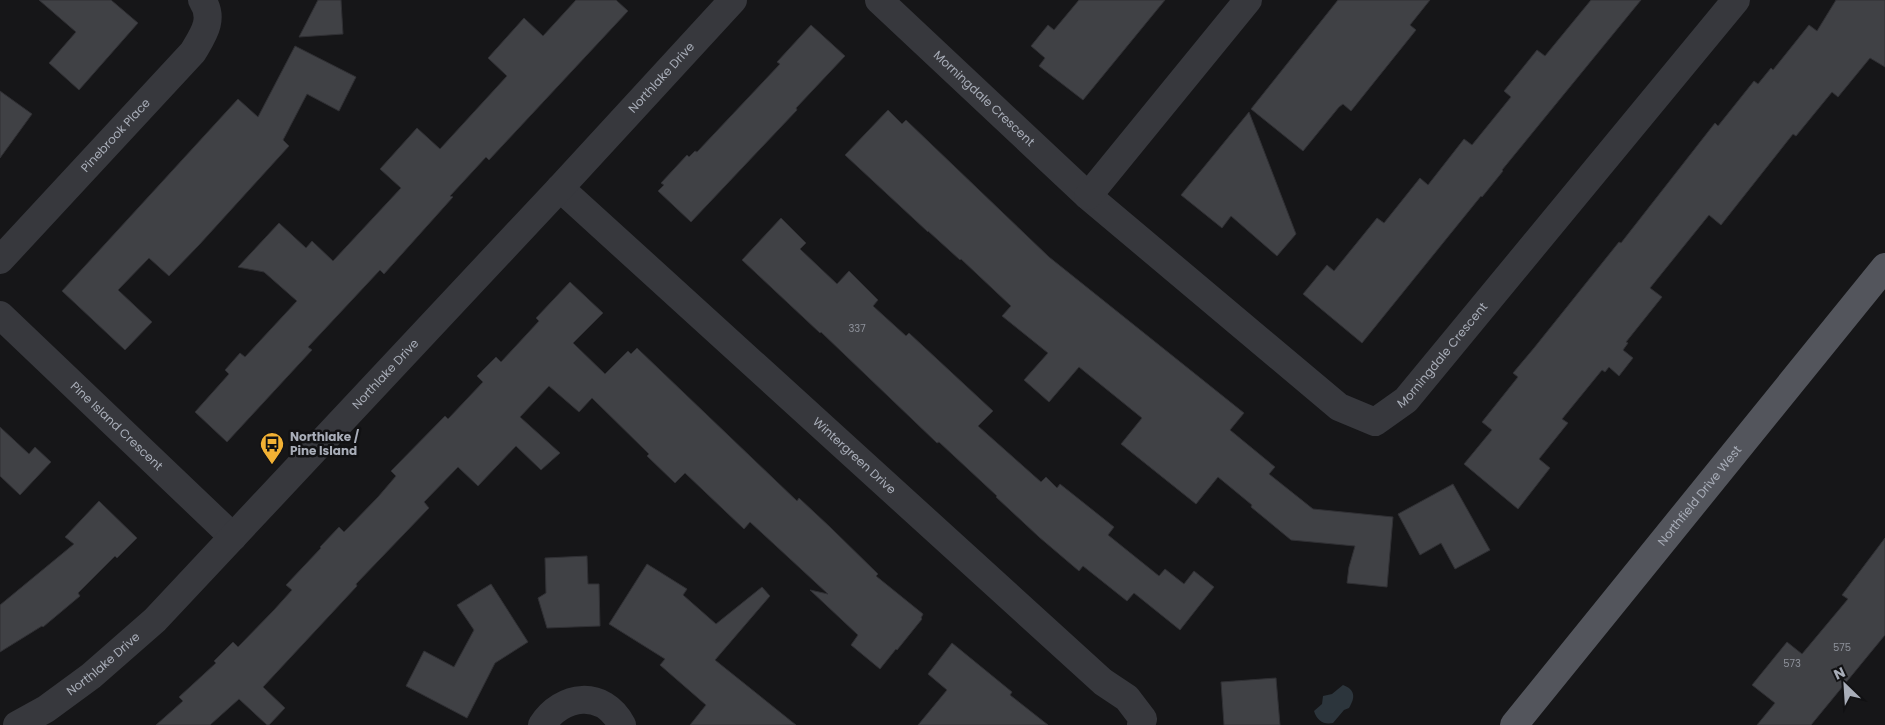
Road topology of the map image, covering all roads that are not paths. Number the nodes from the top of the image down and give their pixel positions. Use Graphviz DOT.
graph roads {
  1 [pos="202,0"];
  2 [pos="733,0"];
  3 [pos="880,0"];
  4 [pos="1248,0"];
  5 [pos="1736,0"];
  6 [pos="560,188"];
  7 [pos="1088,196"];
  8 [pos="0,260"];
  9 [pos="1885,267"];
  10 [pos="0,315"];
  11 [pos="234,537"];
  12 [pos="17,725"];
  13 [pos="542,725"];
  14 [pos="622,725"];
  15 [pos="1141,725"];
  16 [pos="1514,725"];
  1 -- 8 [label="street, Pinebrook Place"];
  2 -- 6 [label="street, Northlake Drive"];
  3 -- 7 [label="street, Morningdale Crescent"];
  4 -- 7 [label="street"];
  5 -- 7 [label="street, Morningdale Crescent"];
  6 -- 11 [label="street, Northlake Drive"];
  6 -- 15 [label="street, Wintergreen Drive"];
  9 -- 16 [label="main road, Northfield Drive West"];
  10 -- 11 [label="street, Pine Island Crescent"];
  11 -- 12 [label="street, Northlake Drive"];
  13 -- 14 [label="street"];
}
